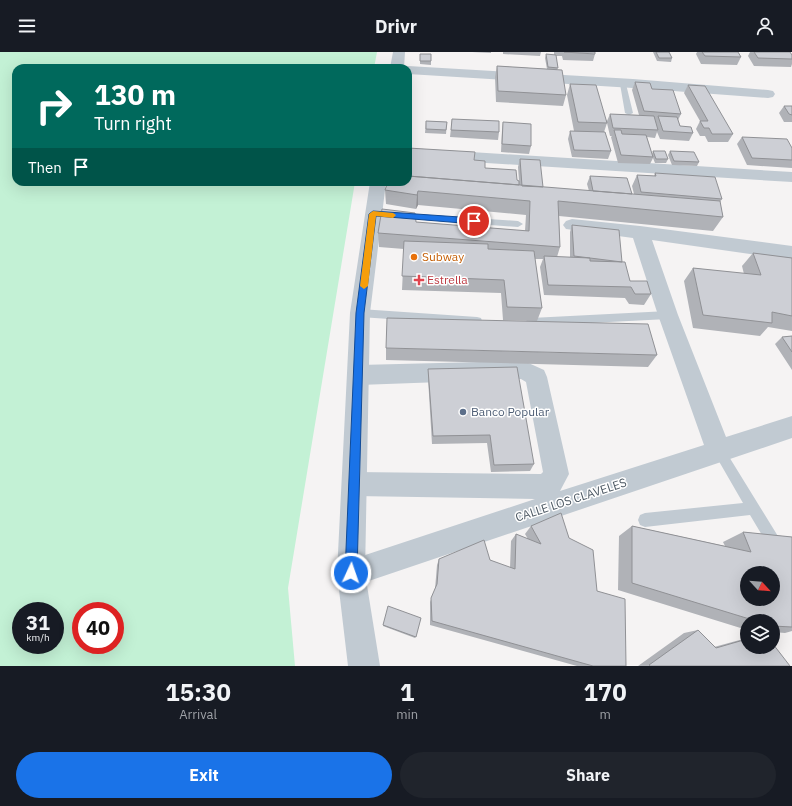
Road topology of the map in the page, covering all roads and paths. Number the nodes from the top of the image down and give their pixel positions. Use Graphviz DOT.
graph roads {
  1 [pos="399,52"];
  2 [pos="398,64"];
  3 [pos="412,70"];
  4 [pos="623,84"];
  5 [pos="768,94"];
  6 [pos="629,113"];
  7 [pos="412,153"];
  8 [pos="792,177"];
  9 [pos="378,186"];
  10 [pos="380,214"];
  11 [pos="518,224"];
  12 [pos="572,225"];
  13 [pos="640,232"];
  14 [pos="792,253"];
  15 [pos="360,313"];
  16 [pos="668,315"];
  17 [pos="487,321"];
  18 [pos="518,323"];
  19 [pos="359,375"];
  20 [pos="792,427"];
  21 [pos="719,451"];
  22 [pos="355,484"];
  23 [pos="754,508"];
  24 [pos="645,520"];
  25 [pos="792,572"];
  26 [pos="351,573"];
  27 [pos="364,666"];
  1 -- 2 [label="street"];
  3 -- 4 [label="street"];
  4 -- 5 [label="street"];
  4 -- 6 [label="lane"];
  7 -- 8 [label="street"];
  9 -- 10 [label="street"];
  10 -- 11 [label="lane"];
  10 -- 15 [label="street"];
  12 -- 13 [label="street"];
  13 -- 14 [label="street"];
  13 -- 16 [label="street"];
  15 -- 17 [label="lane"];
  15 -- 19 [label="street"];
  16 -- 18 [label="lane"];
  16 -- 21 [label="street"];
  19 -- 22 [label="street"];
  19 -- 22 [label="street"];
  20 -- 21 [label="street, CALLE LOS CLAVELES"];
  21 -- 23 [label="lane"];
  21 -- 26 [label="street, CALLE LOS CLAVELES"];
  22 -- 26 [label="street"];
  23 -- 24 [label="lane"];
  23 -- 25 [label="lane"];
  26 -- 27 [label="street"];
}
